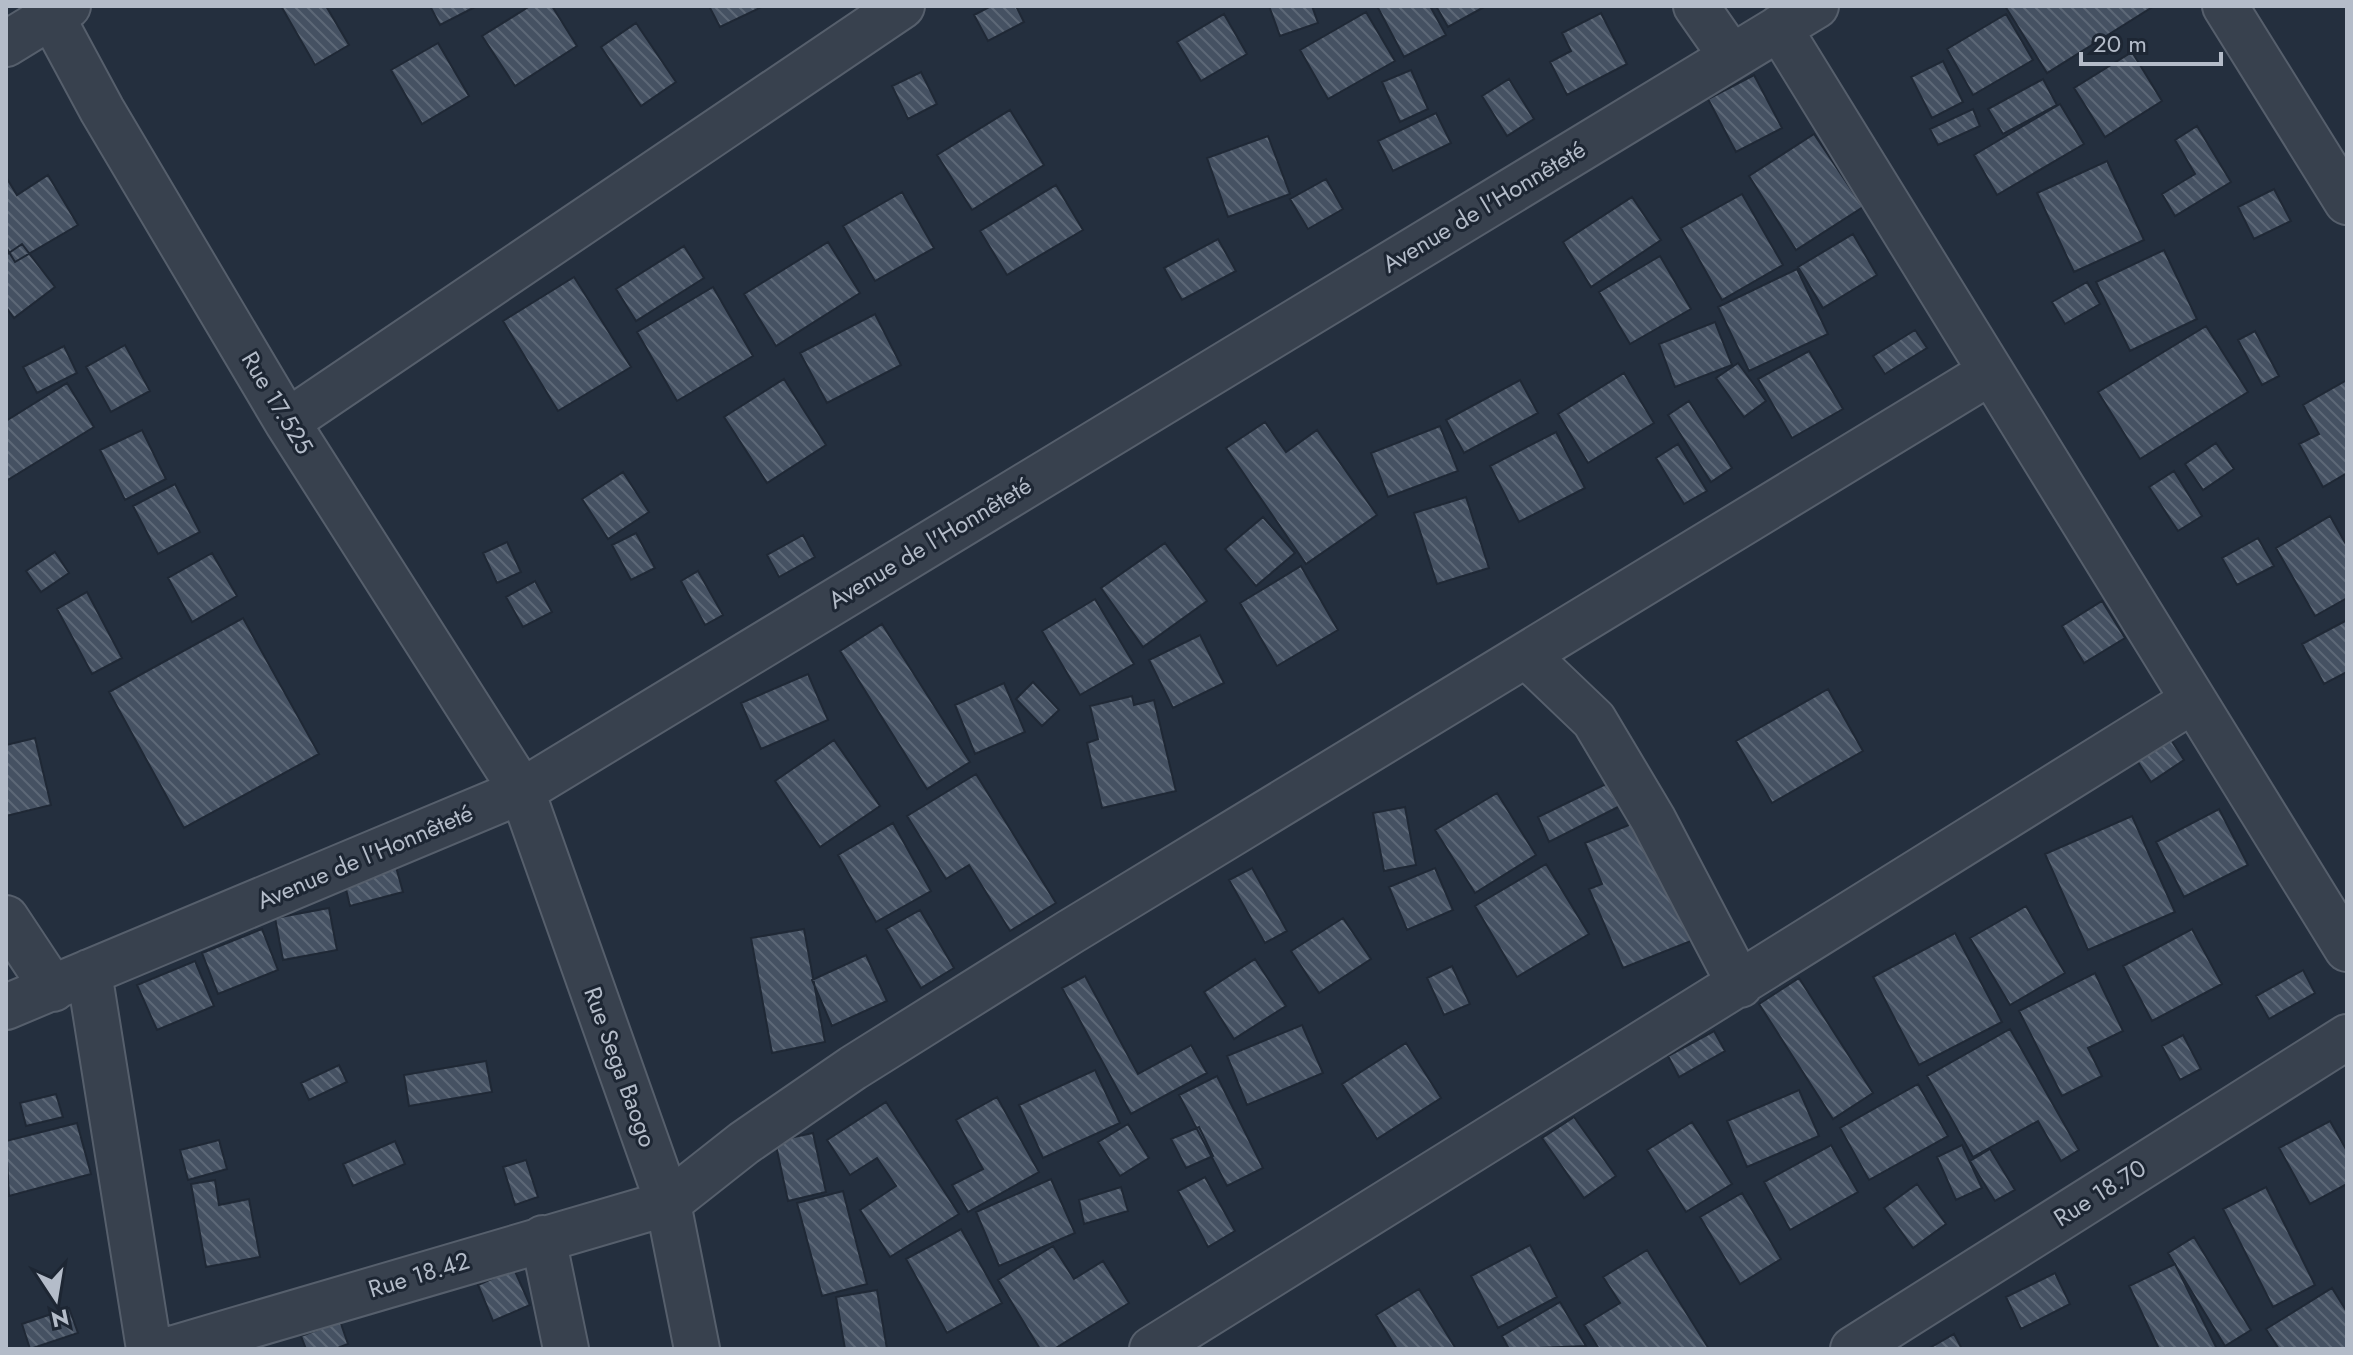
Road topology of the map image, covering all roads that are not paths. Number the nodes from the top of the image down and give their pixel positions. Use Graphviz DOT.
graph roads {
  1 [pos="902,6"];
  2 [pos="1696,6"];
  3 [pos="1816,6"];
  4 [pos="2225,6"];
  5 [pos="55,9"];
  6 [pos="1779,28"];
  7 [pos="6,44"];
  8 [pos="1731,56"];
  9 [pos="2347,202"];
  10 [pos="1989,373"];
  11 [pos="287,422"];
  12 [pos="1526,655"];
  13 [pos="2192,701"];
  14 [pos="522,791"];
  15 [pos="6,918"];
  16 [pos="2347,949"];
  17 [pos="71,980"];
  18 [pos="1740,985"];
  19 [pos="6,1007"];
  20 [pos="2347,1037"];
  21 [pos="668,1203"];
  22 [pos="543,1238"];
  23 [pos="149,1349"];
  24 [pos="171,1349"];
  25 [pos="566,1349"];
  26 [pos="697,1349"];
  27 [pos="1152,1349"];
  28 [pos="1853,1349"];
  1 -- 11 [label="street"];
  2 -- 8 [label="street"];
  3 -- 6 [label="street, Avenue de l'Honnêteté"];
  4 -- 9 [label="street"];
  5 -- 7 [label="street"];
  5 -- 11 [label="street, Rue 17.525"];
  6 -- 8 [label="street, Avenue de l'Honnêteté"];
  6 -- 10 [label="street"];
  8 -- 14 [label="street, Avenue de l'Honnêteté"];
  10 -- 12 [label="street"];
  10 -- 13 [label="street"];
  11 -- 14 [label="street, Rue 17.525"];
  12 -- 18 [label="street"];
  12 -- 21 [label="street"];
  13 -- 16 [label="street"];
  13 -- 18 [label="street"];
  14 -- 17 [label="street, Avenue de l'Honnêteté"];
  14 -- 21 [label="street, Rue Sega Baogo"];
  15 -- 17 [label="street"];
  17 -- 19 [label="street, Avenue de l'Honnêteté"];
  17 -- 23 [label="street"];
  18 -- 27 [label="street"];
  20 -- 28 [label="street, Rue 18.70"];
  21 -- 22 [label="street, Rue 18.42"];
  21 -- 26 [label="street, Rue Sega Baogo"];
  22 -- 24 [label="street, Rue 18.42"];
  22 -- 25 [label="street"];
}
